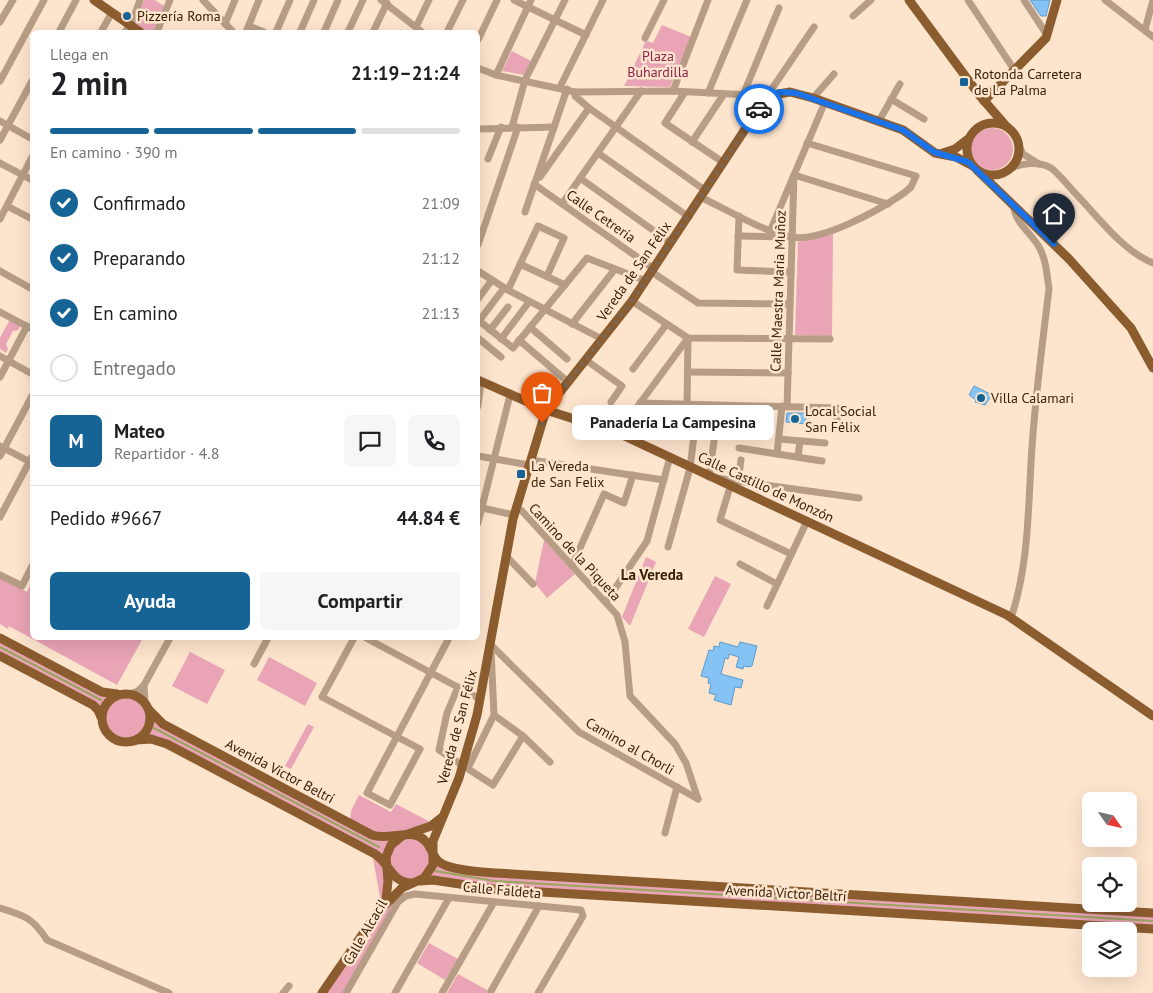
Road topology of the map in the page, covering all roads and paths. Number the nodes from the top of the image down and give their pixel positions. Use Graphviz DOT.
graph roads {
  1 [pos="12,0"];
  2 [pos="44,0"];
  3 [pos="76,0"];
  4 [pos="94,0"];
  5 [pos="140,0"];
  6 [pos="170,0"];
  7 [pos="235,0"];
  8 [pos="259,0"];
  9 [pos="290,0"];
  10 [pos="314,0"];
  11 [pos="338,0"];
  12 [pos="363,0"];
  13 [pos="429,0"];
  14 [pos="464,0"];
  15 [pos="497,0"];
  16 [pos="514,0"];
  17 [pos="565,0"];
  18 [pos="603,0"];
  19 [pos="664,0"];
  20 [pos="708,0"];
  21 [pos="747,0"];
  22 [pos="871,0"];
  23 [pos="909,0"];
  24 [pos="968,0"];
  25 [pos="1024,0"];
  26 [pos="1057,0"];
  27 [pos="1106,0"];
  28 [pos="1153,0"];
  29 [pos="207,2"];
  30 [pos="388,2"];
  31 [pos="530,3"];
  32 [pos="779,8"];
  33 [pos="111,14"];
  34 [pos="853,16"];
  35 [pos="555,20"];
  36 [pos="0,22"];
  37 [pos="225,24"];
  38 [pos="416,27"];
  39 [pos="814,27"];
  40 [pos="248,29"];
  41 [pos="60,30"];
  42 [pos="102,30"];
  43 [pos="127,30"];
  44 [pos="158,30"];
  45 [pos="230,30"];
  46 [pos="277,30"];
  47 [pos="301,30"];
  48 [pos="325,30"];
  49 [pos="349,30"];
  50 [pos="374,30"];
  51 [pos="420,30"];
  52 [pos="448,30"];
  53 [pos="1145,30"];
  54 [pos="586,35"];
  55 [pos="1047,35"];
  56 [pos="480,36"];
  57 [pos="1153,37"];
  58 [pos="646,38"];
  59 [pos="480,71"];
  60 [pos="1015,71"];
  61 [pos="834,74"];
  62 [pos="496,75"];
  63 [pos="525,80"];
  64 [pos="0,81"];
  65 [pos="900,84"];
  66 [pos="30,85"];
  67 [pos="564,88"];
  68 [pos="673,91"];
  69 [pos="575,92"];
  70 [pos="641,92"];
  71 [pos="684,92"];
  72 [pos="708,93"];
  73 [pos="724,94"];
  74 [pos="743,95"];
  75 [pos="767,96"];
  76 [pos="813,98"];
  77 [pos="891,99"];
  78 [pos="984,101"];
  79 [pos="824,102"];
  80 [pos="589,108"];
  81 [pos="924,119"];
  82 [pos="879,121"];
  83 [pos="0,122"];
  84 [pos="8,126"];
  85 [pos="501,127"];
  86 [pos="515,127"];
  87 [pos="554,127"];
  88 [pos="616,128"];
  89 [pos="978,128"];
  90 [pos="1008,128"];
  91 [pos="480,129"];
  92 [pos="970,136"];
  93 [pos="30,138"];
  94 [pos="0,140"];
  95 [pos="692,142"];
  96 [pos="807,143"];
  97 [pos="1018,144"];
  98 [pos="598,153"];
  99 [pos="940,153"];
  100 [pos="488,158"];
  101 [pos="30,161"];
  102 [pos="724,163"];
  103 [pos="0,164"];
  104 [pos="1041,165"];
  105 [pos="975,168"];
  106 [pos="1010,169"];
  107 [pos="22,175"];
  108 [pos="794,175"];
  109 [pos="580,178"];
  110 [pos="30,179"];
  111 [pos="534,184"];
  112 [pos="704,194"];
  113 [pos="1011,201"];
  114 [pos="562,204"];
  115 [pos="888,204"];
  116 [pos="7,206"];
  117 [pos="525,212"];
  118 [pos="739,216"];
  119 [pos="30,218"];
  120 [pos="689,218"];
  121 [pos="0,219"];
  122 [pos="771,230"];
  123 [pos="738,236"];
  124 [pos="792,237"];
  125 [pos="480,240"];
  126 [pos="671,243"];
  127 [pos="1153,263"];
  128 [pos="520,264"];
  129 [pos="615,269"];
  130 [pos="0,271"];
  131 [pos="653,271"];
  132 [pos="480,272"];
  133 [pos="791,272"];
  134 [pos="547,276"];
  135 [pos="492,280"];
  136 [pos="646,281"];
  137 [pos="565,284"];
  138 [pos="30,288"];
  139 [pos="506,289"];
  140 [pos="480,297"];
  141 [pos="632,301"];
  142 [pos="529,302"];
  143 [pos="790,304"];
  144 [pos="508,306"];
  145 [pos="544,310"];
  146 [pos="0,312"];
  147 [pos="480,319"];
  148 [pos="480,322"];
  149 [pos="572,324"];
  150 [pos="666,325"];
  151 [pos="530,327"];
  152 [pos="30,328"];
  153 [pos="490,330"];
  154 [pos="501,338"];
  155 [pos="688,338"];
  156 [pos="789,339"];
  157 [pos="830,339"];
  158 [pos="480,340"];
  159 [pos="519,340"];
  160 [pos="602,340"];
  161 [pos="0,356"];
  162 [pos="501,357"];
  163 [pos="567,359"];
  164 [pos="586,360"];
  165 [pos="9,361"];
  166 [pos="1153,368"];
  167 [pos="633,369"];
  168 [pos="688,372"];
  169 [pos="30,373"];
  170 [pos="788,373"];
  171 [pos="0,377"];
  172 [pos="480,381"];
  173 [pos="568,382"];
  174 [pos="510,395"];
  175 [pos="30,399"];
  176 [pos="611,402"];
  177 [pos="640,403"];
  178 [pos="687,404"];
  179 [pos="784,406"];
  180 [pos="546,410"];
  181 [pos="698,425"];
  182 [pos="716,427"];
  183 [pos="837,428"];
  184 [pos="618,433"];
  185 [pos="779,439"];
  186 [pos="800,441"];
  187 [pos="825,443"];
  188 [pos="2,447"];
  189 [pos="739,448"];
  190 [pos="777,454"];
  191 [pos="0,456"];
  192 [pos="480,456"];
  193 [pos="670,457"];
  194 [pos="798,457"];
  195 [pos="30,459"];
  196 [pos="494,459"];
  197 [pos="741,460"];
  198 [pos="822,461"];
  199 [pos="530,462"];
  200 [pos="30,464"];
  201 [pos="690,468"];
  202 [pos="633,476"];
  203 [pos="710,477"];
  204 [pos="664,480"];
  205 [pos="734,484"];
  206 [pos="859,498"];
  207 [pos="480,507"];
  208 [pos="515,512"];
  209 [pos="0,517"];
  210 [pos="807,521"];
  211 [pos="668,547"];
  212 [pos="792,554"];
  213 [pos="506,556"];
  214 [pos="740,564"];
  215 [pos="572,566"];
  216 [pos="30,570"];
  217 [pos="0,575"];
  218 [pos="532,584"];
  219 [pos="778,584"];
  220 [pos="606,602"];
  221 [pos="767,606"];
  222 [pos="1011,618"];
  223 [pos="0,638"];
  224 [pos="169,640"];
  225 [pos="267,640"];
  226 [pos="353,640"];
  227 [pos="370,640"];
  228 [pos="448,640"];
  229 [pos="491,645"];
  230 [pos="0,656"];
  231 [pos="254,664"];
  232 [pos="431,672"];
  233 [pos="144,684"];
  234 [pos="458,687"];
  235 [pos="120,694"];
  236 [pos="130,694"];
  237 [pos="480,699"];
  238 [pos="147,706"];
  239 [pos="494,715"];
  240 [pos="1153,716"];
  241 [pos="102,720"];
  242 [pos="397,736"];
  243 [pos="522,736"];
  244 [pos="136,740"];
  245 [pos="550,762"];
  246 [pos="465,766"];
  247 [pos="677,787"];
  248 [pos="698,799"];
  249 [pos="444,814"];
  250 [pos="664,833"];
  251 [pos="405,835"];
  252 [pos="432,851"];
  253 [pos="388,868"];
  254 [pos="416,882"];
  255 [pos="415,894"];
  256 [pos="449,898"];
  257 [pos="494,902"];
  258 [pos="539,906"];
  259 [pos="0,908"];
  260 [pos="1153,913"];
  261 [pos="377,914"];
  262 [pos="1153,929"];
  263 [pos="289,986"];
  264 [pos="348,992"];
  265 [pos="169,993"];
  266 [pos="283,993"];
  267 [pos="322,993"];
  268 [pos="395,993"];
  269 [pos="442,993"];
  270 [pos="490,993"];
  271 [pos="538,993"];
  1 -- 36 [label="street"];
  2 -- 64 [label="street"];
  3 -- 41 [label="street"];
  4 -- 33 [label="main road"];
  5 -- 43 [label="street"];
  6 -- 44 [label="street"];
  7 -- 37 [label="street"];
  8 -- 40 [label="street"];
  9 -- 46 [label="street"];
  10 -- 47 [label="street"];
  11 -- 48 [label="street"];
  12 -- 49 [label="street"];
  13 -- 38 [label="street"];
  14 -- 52 [label="street"];
  15 -- 56 [label="street"];
  16 -- 31 [label="street"];
  17 -- 35 [label="street"];
  18 -- 54 [label="street"];
  19 -- 58 [label="street"];
  20 -- 68 [label="street"];
  21 -- 72 [label="street"];
  22 -- 34 [label="street"];
  23 -- 78 [label="main road"];
  24 -- 60 [label="street"];
  25 -- 55 [label="street"];
  26 -- 55 [label="main road"];
  27 -- 53 [label="street"];
  28 -- 53 [label="street"];
  29 -- 37 [label="street"];
  30 -- 38 [label="street"];
  30 -- 50 [label="street"];
  31 -- 35 [label="street"];
  31 -- 62 [label="street"];
  32 -- 74 [label="street"];
  33 -- 42 [label="street"];
  33 -- 43 [label="main road"];
  35 -- 54 [label="street"];
  35 -- 63 [label="street"];
  37 -- 45 [label="street"];
  38 -- 51 [label="street"];
  39 -- 75 [label="street"];
  53 -- 57 [label="street"];
  54 -- 67 [label="street"];
  55 -- 60 [label="main road"];
  59 -- 62 [label="street"];
  60 -- 78 [label="main road"];
  61 -- 76 [label="street"];
  62 -- 63 [label="street"];
  63 -- 67 [label="street"];
  63 -- 86 [label="street"];
  65 -- 77 [label="street"];
  66 -- 84 [label="street"];
  67 -- 69 [label="street"];
  67 -- 87 [label="street"];
  68 -- 70 [label="street"];
  68 -- 71 [label="street"];
  69 -- 70 [label="street"];
  69 -- 80 [label="street"];
  70 -- 88 [label="street"];
  71 -- 72 [label="street"];
  71 -- 95 [label="street"];
  72 -- 73 [label="street"];
  73 -- 74 [label="street"];
  73 -- 95 [label="street"];
  74 -- 75 [label="street"];
  75 -- 76 [label="main road"];
  75 -- 102 [label="main road, Vereda de San Félix"];
  76 -- 79 [label="main road"];
  77 -- 81 [label="street"];
  77 -- 82 [label="street"];
  78 -- 89 [label="main road"];
  78 -- 90 [label="main road"];
  79 -- 82 [label="main road"];
  79 -- 96 [label="street, Calle Maestra María Muñoz"];
  80 -- 88 [label="street"];
  80 -- 111 [label="street"];
  82 -- 99 [label="main road"];
  83 -- 84 [label="street"];
  84 -- 93 [label="street"];
  84 -- 94 [label="street"];
  85 -- 86 [label="street"];
  85 -- 91 [label="street"];
  85 -- 100 [label="street"];
  86 -- 87 [label="street"];
  86 -- 125 [label="street"];
  87 -- 111 [label="street"];
  88 -- 98 [label="street"];
  88 -- 112 [label="street"];
  89 -- 90 [label="main road"];
  89 -- 92 [label="main road"];
  90 -- 97 [label="main road"];
  92 -- 99 [label="main road"];
  92 -- 105 [label="main road"];
  95 -- 102 [label="street"];
  96 -- 108 [label="street, Calle Maestra María Muñoz"];
  96 -- 115 [label="street"];
  97 -- 104 [label="street"];
  97 -- 106 [label="main road"];
  98 -- 109 [label="street"];
  98 -- 120 [label="street"];
  99 -- 105 [label="main road"];
  101 -- 107 [label="street"];
  102 -- 112 [label="main road, Vereda de San Félix"];
  103 -- 107 [label="street"];
  104 -- 106 [label="street"];
  104 -- 127 [label="street"];
  105 -- 106 [label="main road"];
  105 -- 113 [label="main road"];
  106 -- 113 [label="main road"];
  107 -- 110 [label="street"];
  107 -- 116 [label="street"];
  108 -- 115 [label="street"];
  108 -- 122 [label="street, Calle Maestra María Muñoz"];
  108 -- 124 [label="street, Calle Maestra María Muñoz"];
  109 -- 114 [label="street"];
  109 -- 126 [label="street"];
  111 -- 114 [label="street, Calle Cetrería"];
  111 -- 117 [label="street"];
  112 -- 118 [label="street"];
  112 -- 120 [label="main road, Vereda de San Félix"];
  113 -- 166 [label="main road"];
  113 -- 222 [label="street"];
  114 -- 131 [label="street, Calle Cetrería"];
  115 -- 124 [label="street"];
  116 -- 119 [label="street"];
  116 -- 121 [label="street"];
  118 -- 122 [label="street"];
  118 -- 123 [label="street"];
  120 -- 126 [label="main road, Vereda de San Félix"];
  122 -- 124 [label="street"];
  123 -- 124 [label="street"];
  123 -- 133 [label="street"];
  124 -- 133 [label="street, Calle Maestra María Muñoz"];
  126 -- 131 [label="main road, Vereda de San Félix"];
  128 -- 134 [label="street"];
  128 -- 134 [label="street"];
  128 -- 139 [label="street"];
  129 -- 136 [label="street"];
  129 -- 137 [label="street"];
  129 -- 149 [label="street"];
  130 -- 138 [label="street"];
  131 -- 136 [label="main road, Vereda de San Félix"];
  131 -- 143 [label="street, Calle Cetrería"];
  132 -- 135 [label="street"];
  133 -- 143 [label="street, Calle Maestra María Muñoz"];
  134 -- 137 [label="street"];
  135 -- 139 [label="street"];
  135 -- 140 [label="street"];
  136 -- 141 [label="main road, Vereda de San Félix"];
  137 -- 145 [label="street"];
  139 -- 142 [label="street"];
  139 -- 147 [label="street"];
  141 -- 150 [label="street"];
  141 -- 160 [label="main road, Vereda de San Félix"];
  142 -- 145 [label="street"];
  142 -- 154 [label="street"];
  143 -- 156 [label="street, Calle Maestra María Muñoz"];
  144 -- 153 [label="street"];
  145 -- 149 [label="street"];
  145 -- 151 [label="street"];
  146 -- 152 [label="street"];
  148 -- 153 [label="street"];
  149 -- 160 [label="street"];
  150 -- 155 [label="street"];
  150 -- 167 [label="street"];
  151 -- 159 [label="street"];
  151 -- 163 [label="street"];
  152 -- 165 [label="street"];
  153 -- 154 [label="street"];
  154 -- 159 [label="street"];
  155 -- 156 [label="street"];
  155 -- 168 [label="street"];
  155 -- 177 [label="street"];
  156 -- 157 [label="street"];
  156 -- 170 [label="street, Calle Maestra María Muñoz"];
  158 -- 162 [label="street"];
  159 -- 173 [label="street"];
  160 -- 164 [label="main road, Vereda de San Félix"];
  161 -- 165 [label="street"];
  164 -- 173 [label="main road, Vereda de San Félix"];
  164 -- 176 [label="street"];
  165 -- 169 [label="street"];
  165 -- 171 [label="street"];
  168 -- 170 [label="street"];
  168 -- 178 [label="street"];
  170 -- 179 [label="street, Calle Maestra María Muñoz"];
  172 -- 174 [label="main road, Calle Castillo de Monzón"];
  173 -- 180 [label="main road, Vereda de San Félix"];
  174 -- 180 [label="main road, Calle Castillo de Monzón"];
  174 -- 196 [label="street"];
  175 -- 188 [label="street"];
  177 -- 178 [label="street"];
  177 -- 184 [label="street"];
  178 -- 179 [label="street"];
  179 -- 183 [label="street"];
  179 -- 185 [label="street, Calle Maestra María Muñoz"];
  180 -- 184 [label="main road, Calle Castillo de Monzón"];
  180 -- 199 [label="main road, Vereda de San Félix"];
  181 -- 201 [label="street"];
  182 -- 203 [label="street"];
  184 -- 193 [label="main road, Calle Castillo de Monzón"];
  185 -- 186 [label="street"];
  185 -- 190 [label="street, Calle Maestra María Muñoz"];
  186 -- 187 [label="street"];
  186 -- 194 [label="street"];
  188 -- 191 [label="street"];
  188 -- 195 [label="street"];
  189 -- 190 [label="street"];
  190 -- 194 [label="street"];
  192 -- 196 [label="street"];
  193 -- 201 [label="main road, Calle Castillo de Monzón"];
  193 -- 204 [label="street"];
  194 -- 198 [label="street"];
  196 -- 199 [label="street"];
  196 -- 207 [label="street"];
  197 -- 205 [label="street"];
  199 -- 202 [label="street"];
  199 -- 208 [label="main road, Vereda de San Félix"];
  200 -- 209 [label="street"];
  201 -- 203 [label="main road, Calle Castillo de Monzón"];
  201 -- 211 [label="street"];
  202 -- 204 [label="street"];
  202 -- 215 [label="street"];
  203 -- 205 [label="main road, Calle Castillo de Monzón"];
  204 -- 220 [label="street"];
  205 -- 206 [label="street"];
  205 -- 210 [label="main road, Calle Castillo de Monzón"];
  205 -- 212 [label="street"];
  207 -- 208 [label="street"];
  208 -- 213 [label="main road, Vereda de San Félix"];
  208 -- 215 [label="street, Camino de la Piqueta"];
  210 -- 212 [label="street"];
  210 -- 222 [label="main road, Calle Castillo de Monzón"];
  212 -- 219 [label="street"];
  213 -- 218 [label="street"];
  213 -- 229 [label="main road, Vereda de San Félix"];
  214 -- 219 [label="street"];
  215 -- 220 [label="street, Camino de la Piqueta"];
  216 -- 217 [label="street"];
  219 -- 221 [label="street"];
  220 -- 248 [label="street, Camino de la Piqueta"];
  222 -- 240 [label="main road, Calle Castillo de Monzón"];
  223 -- 235 [label="main road"];
  224 -- 233 [label="street"];
  225 -- 231 [label="street"];
  226 -- 242 [label="street"];
  227 -- 232 [label="street"];
  228 -- 232 [label="street"];
  229 -- 237 [label="main road, Vereda de San Félix"];
  229 -- 239 [label="street, Vereda de San Félix"];
  229 -- 247 [label="street, Camino al Chorli"];
  230 -- 241 [label="main road"];
  232 -- 234 [label="street"];
  232 -- 242 [label="street"];
  233 -- 236 [label="street"];
  233 -- 238 [label="street"];
  234 -- 237 [label="street"];
  234 -- 246 [label="street"];
  235 -- 236 [label="main road"];
  235 -- 241 [label="main road"];
  236 -- 238 [label="main road"];
  237 -- 246 [label="main road, Vereda de San Félix"];
  238 -- 244 [label="main road"];
  238 -- 251 [label="main road, Avenida Víctor Beltrí"];
  239 -- 243 [label="street"];
  239 -- 246 [label="street"];
  241 -- 244 [label="main road"];
  242 -- 242 [label="street"];
  243 -- 245 [label="street"];
  243 -- 246 [label="street"];
  244 -- 253 [label="main road, Avenida Víctor Beltrí"];
  246 -- 249 [label="main road, Vereda de San Félix"];
  247 -- 248 [label="street, Camino al Chorli"];
  247 -- 250 [label="street"];
  249 -- 251 [label="main road"];
  249 -- 252 [label="main road, Vereda de San Félix"];
  251 -- 252 [label="main road"];
  251 -- 253 [label="main road"];
  252 -- 254 [label="main road"];
  252 -- 260 [label="main road, Avenida Víctor Beltrí"];
  253 -- 254 [label="main road"];
  253 -- 261 [label="main road"];
  254 -- 261 [label="main road"];
  254 -- 262 [label="main road, Avenida Víctor Beltrí"];
  255 -- 256 [label="street, Calle Faldeta"];
  255 -- 264 [label="street, Calle Alcacil"];
  256 -- 257 [label="street, Calle Faldeta"];
  256 -- 268 [label="street"];
  257 -- 258 [label="street, Calle Faldeta"];
  257 -- 269 [label="street"];
  258 -- 270 [label="street"];
  258 -- 271 [label="street, Calle Faldeta"];
  259 -- 265 [label="street"];
  261 -- 267 [label="main road, Calle Alcacil"];
  263 -- 266 [label="street"];
}
